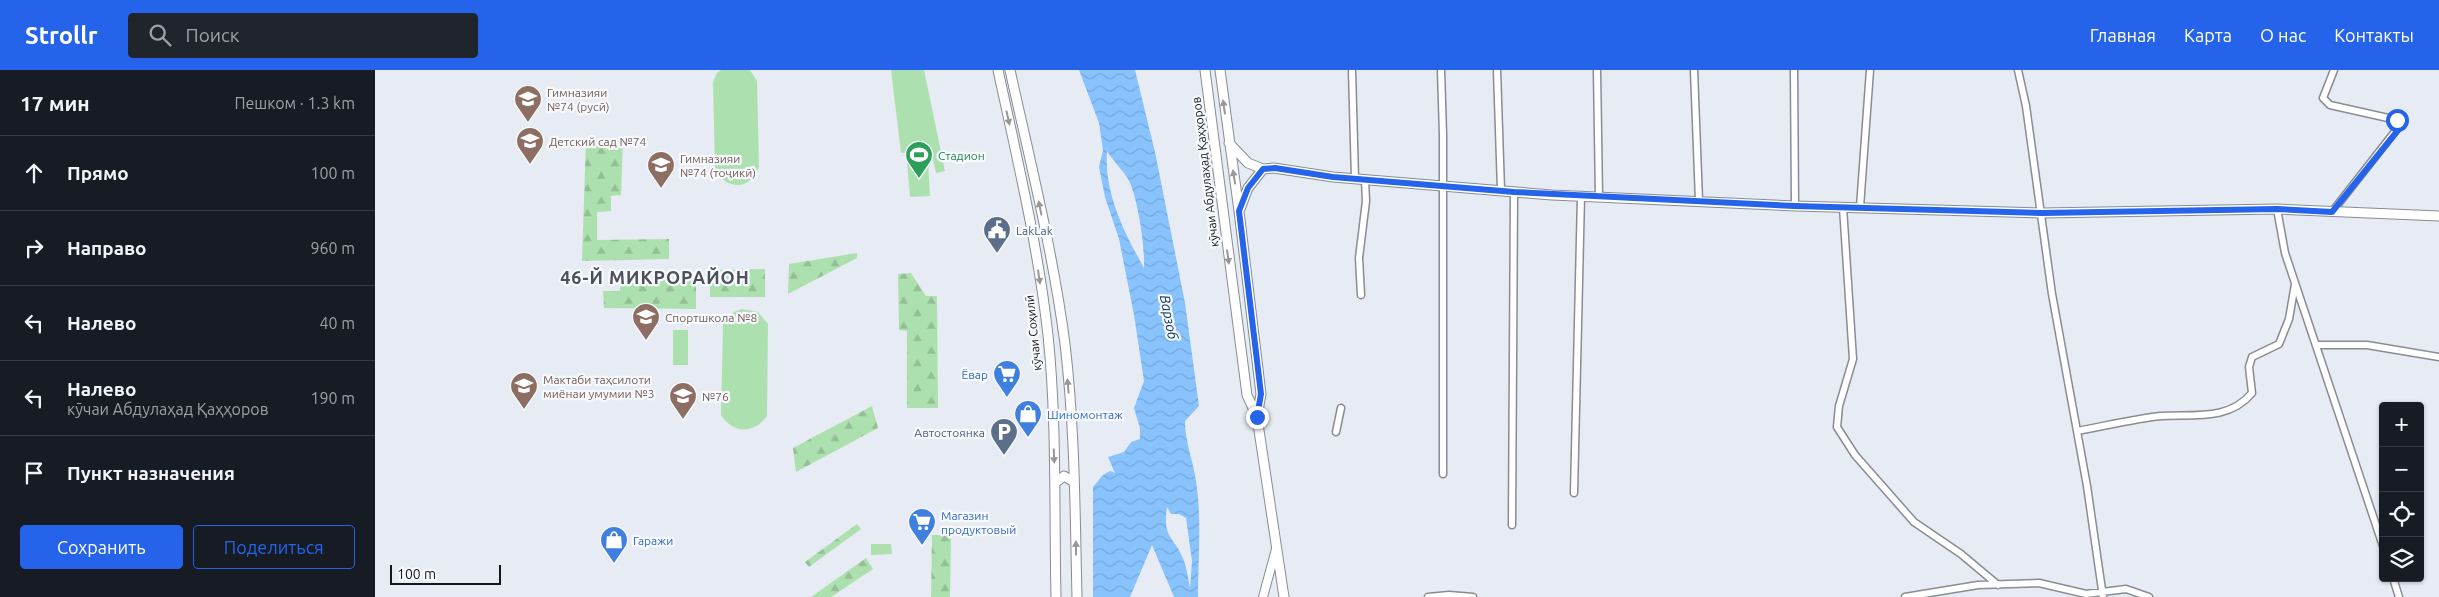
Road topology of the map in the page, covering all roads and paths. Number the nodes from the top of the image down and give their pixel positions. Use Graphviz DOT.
graph roads {
  1 [pos="998,70"];
  2 [pos="1010,70"];
  3 [pos="1205,70"];
  4 [pos="1220,70"];
  5 [pos="1352,70"];
  6 [pos="1441,70"];
  7 [pos="1497,70"];
  8 [pos="1597,70"];
  9 [pos="1694,70"];
  10 [pos="1794,70"];
  11 [pos="1871,70"];
  12 [pos="2017,70"];
  13 [pos="2334,70"];
  14 [pos="1229,143"];
  15 [pos="1263,169"];
  16 [pos="1355,179"];
  17 [pos="1365,180"];
  18 [pos="1443,185"];
  19 [pos="1501,190"];
  20 [pos="1514,192"];
  21 [pos="1581,196"];
  22 [pos="1599,197"];
  23 [pos="1699,201"];
  24 [pos="1795,206"];
  25 [pos="1843,207"];
  26 [pos="1860,207"];
  27 [pos="2277,209"];
  28 [pos="1239,211"];
  29 [pos="2332,212"];
  30 [pos="2042,213"];
  31 [pos="2439,216"];
  32 [pos="2295,283"];
  33 [pos="1361,295"];
  34 [pos="2316,345"];
  35 [pos="2439,357"];
  36 [pos="1341,408"];
  37 [pos="1257,417"];
  38 [pos="2077,431"];
  39 [pos="1336,432"];
  40 [pos="1443,474"];
  41 [pos="1074,482"];
  42 [pos="1055,483"];
  43 [pos="1574,493"];
  44 [pos="1511,524"];
  45 [pos="2380,537"];
  46 [pos="1277,542"];
  47 [pos="2394,582"];
  48 [pos="1998,585"];
  49 [pos="2103,594"];
  50 [pos="1450,596"];
  51 [pos="1056,597"];
  52 [pos="1077,597"];
  53 [pos="1263,597"];
  54 [pos="1285,597"];
  55 [pos="1427,597"];
  56 [pos="1473,597"];
  57 [pos="1905,597"];
  58 [pos="2149,597"];
  59 [pos="2399,597"];
  1 -- 42 [label="main road, кӯчаи Соҳилӣ, one-way"];
  41 -- 2 [label="main road, one-way"];
  3 -- 37 [label="main road, кӯчаи Абдулаҳад Қаҳҳоров, one-way"];
  14 -- 4 [label="main road, кӯчаи Абдулаҳад Қаҳҳоров, one-way"];
  5 -- 16 [label="street"];
  6 -- 18 [label="street"];
  7 -- 19 [label="street"];
  8 -- 22 [label="street"];
  9 -- 23 [label="street"];
  10 -- 24 [label="street"];
  11 -- 26 [label="street"];
  12 -- 30 [label="street"];
  13 -- 29 [label="street"];
  14 -- 15 [label="main road"];
  28 -- 14 [label="main road, кӯчаи Абдулаҳад Қаҳҳоров, one-way"];
  15 -- 16 [label="main road"];
  15 -- 28 [label="main road"];
  16 -- 17 [label="main road"];
  17 -- 18 [label="main road"];
  17 -- 33 [label="street"];
  18 -- 19 [label="main road"];
  18 -- 40 [label="street"];
  19 -- 20 [label="main road"];
  20 -- 21 [label="main road"];
  20 -- 44 [label="street"];
  21 -- 22 [label="main road"];
  21 -- 43 [label="street"];
  22 -- 23 [label="main road"];
  23 -- 24 [label="main road"];
  24 -- 25 [label="main road"];
  25 -- 26 [label="main road"];
  25 -- 48 [label="street"];
  26 -- 30 [label="main road"];
  27 -- 29 [label="main road"];
  27 -- 30 [label="main road"];
  27 -- 32 [label="street"];
  28 -- 37 [label="main road, кӯчаи Абдулаҳад Қаҳҳоров"];
  29 -- 31 [label="main road"];
  30 -- 38 [label="street"];
  32 -- 34 [label="street"];
  32 -- 38 [label="street"];
  34 -- 35 [label="street"];
  34 -- 45 [label="street"];
  36 -- 39 [label="street"];
  37 -- 46 [label="main road, кӯчаи Абдулаҳад Қаҳҳоров"];
  38 -- 49 [label="street"];
  41 -- 42 [label="main road"];
  52 -- 41 [label="main road, one-way"];
  42 -- 51 [label="main road, кӯчаи Соҳилӣ"];
  46 -- 53 [label="street, кӯчаи Абдулаҳад Қаҳҳоров"];
  46 -- 54 [label="main road, кӯчаи Абдулаҳад Қаҳҳоров"];
  47 -- 59 [label="street"];
  48 -- 49 [label="street"];
  48 -- 57 [label="street"];
  49 -- 58 [label="street"];
  50 -- 55 [label="street"];
  50 -- 56 [label="street"];
}
